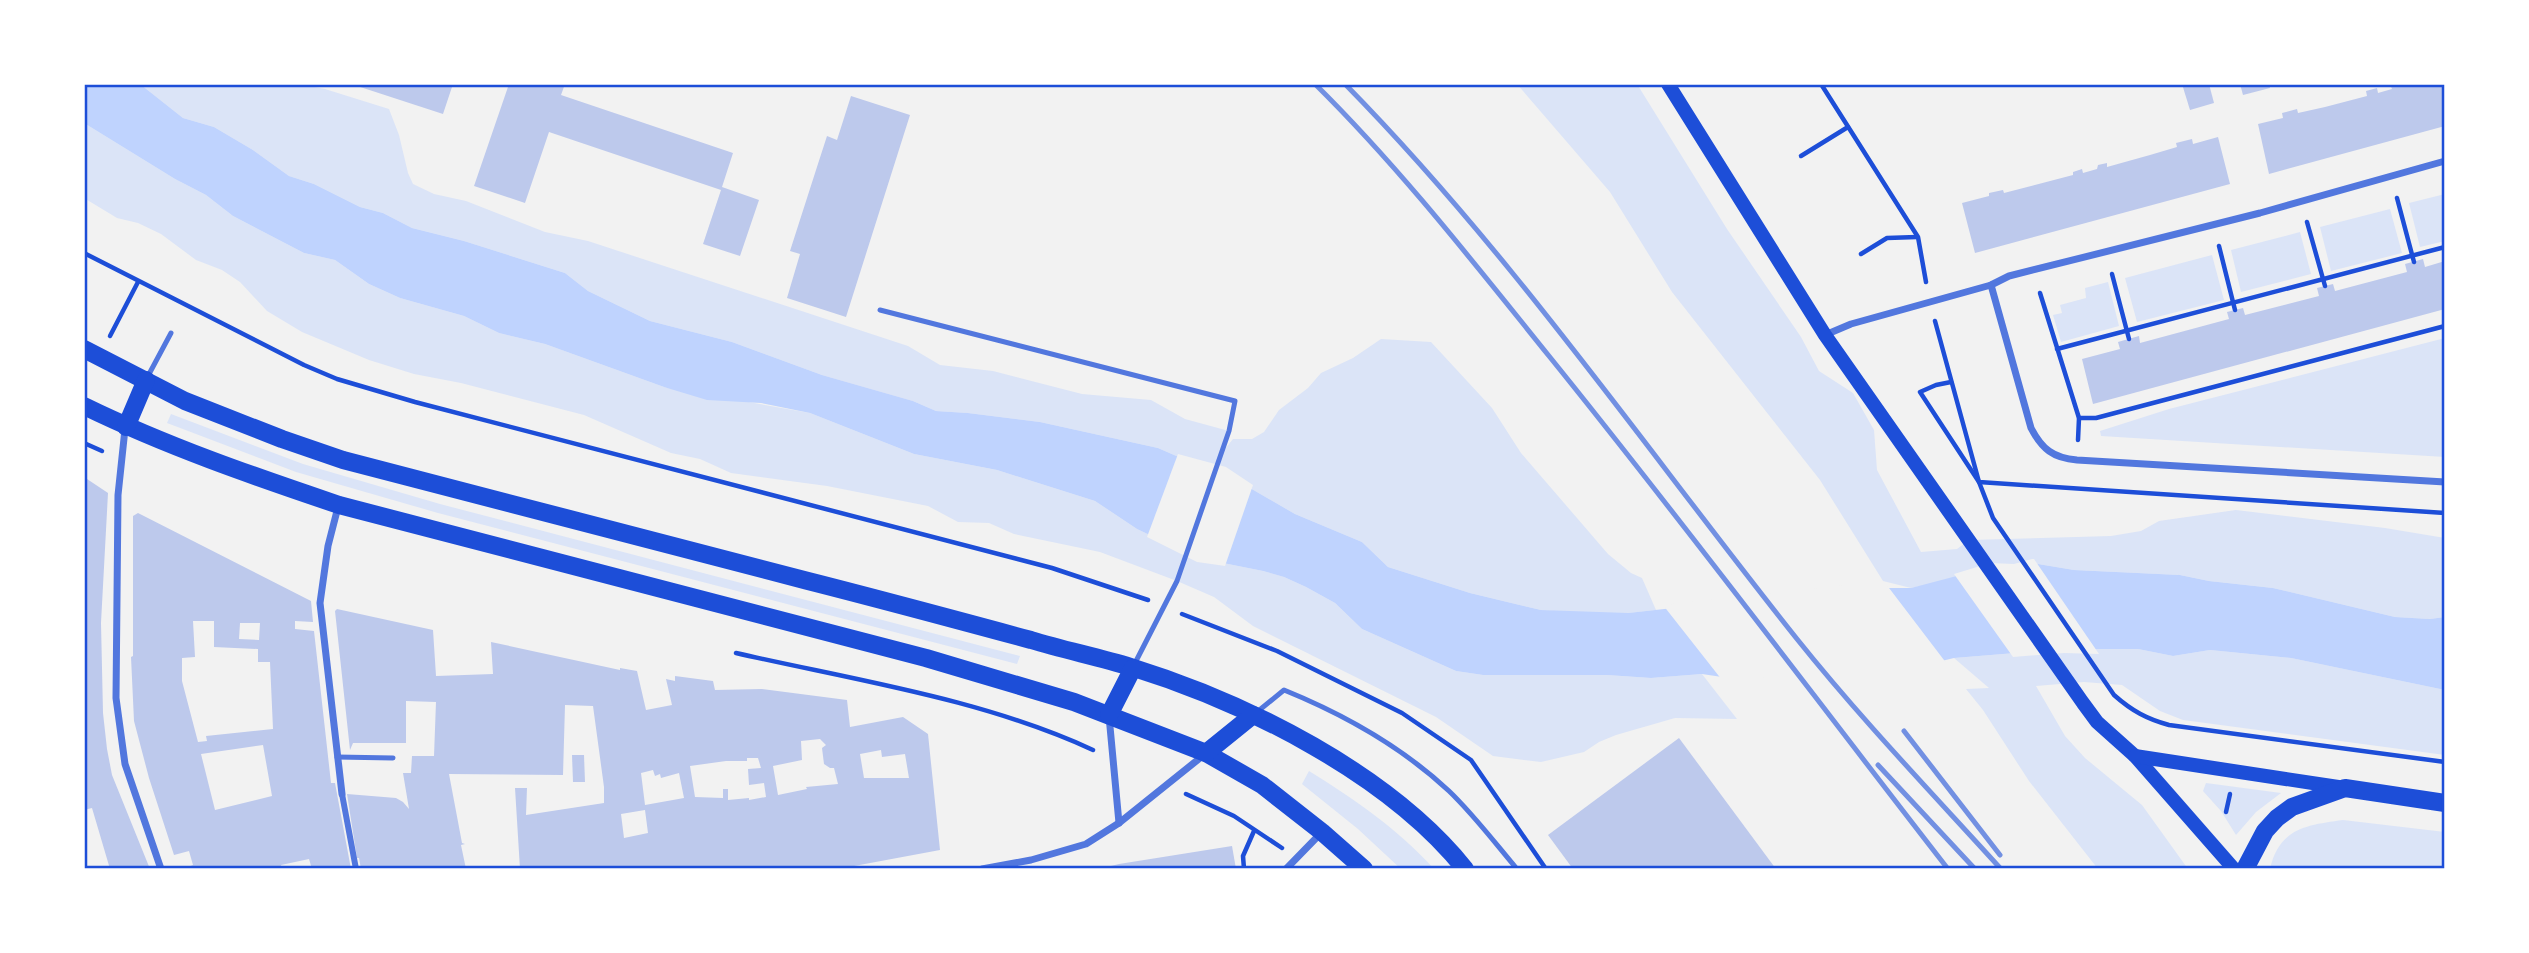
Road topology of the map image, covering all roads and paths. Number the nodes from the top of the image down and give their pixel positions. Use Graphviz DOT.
graph roads {
  1 [pos="1668,84"];
  2 [pos="1821,84"];
  3 [pos="1848,127"];
  4 [pos="1801,156"];
  5 [pos="2445,161"];
  6 [pos="2397,198"];
  7 [pos="2307,222"];
  8 [pos="1918,237"];
  9 [pos="2219,246"];
  10 [pos="2445,247"];
  11 [pos="84,253"];
  12 [pos="1861,254"];
  13 [pos="2413,259"];
  14 [pos="2112,274"];
  15 [pos="2323,279"];
  16 [pos="1991,285"];
  17 [pos="2325,286"];
  18 [pos="2040,293"];
  19 [pos="1931,301"];
  20 [pos="2233,303"];
  21 [pos="880,310"];
  22 [pos="2235,310"];
  23 [pos="2445,326"];
  24 [pos="2127,331"];
  25 [pos="171,333"];
  26 [pos="1825,335"];
  27 [pos="2129,339"];
  28 [pos="84,349"];
  29 [pos="2057,349"];
  30 [pos="146,380"];
  31 [pos="1951,382"];
  32 [pos="84,406"];
  33 [pos="2079,418"];
  34 [pos="126,427"];
  35 [pos="2077,460"];
  36 [pos="1979,482"];
  37 [pos="2445,482"];
  38 [pos="2075,489"];
  39 [pos="339,505"];
  40 [pos="2445,513"];
  41 [pos="1164,608"];
  42 [pos="736,653"];
  43 [pos="1133,668"];
  44 [pos="1109,715"];
  45 [pos="1253,715"];
  46 [pos="1206,753"];
  47 [pos="2135,756"];
  48 [pos="337,757"];
  49 [pos="393,758"];
  50 [pos="1113,760"];
  51 [pos="2445,762"];
  52 [pos="1167,785"];
  53 [pos="2345,788"];
  54 [pos="2230,790"];
  55 [pos="342,794"];
  56 [pos="2445,803"];
  57 [pos="2227,812"];
  58 [pos="1119,823"];
  59 [pos="1254,831"];
  60 [pos="1322,832"];
  61 [pos="1295,859"];
  62 [pos="1031,860"];
  63 [pos="161,869"];
  64 [pos="356,869"];
  65 [pos="982,869"];
  66 [pos="1032,869"];
  67 [pos="1244,869"];
  68 [pos="1286,869"];
  69 [pos="1364,869"];
  70 [pos="1465,869"];
  71 [pos="1517,869"];
  72 [pos="1546,869"];
  73 [pos="2234,869"];
  74 [pos="2245,869"];
  1 -- 26 [label="main road"];
  2 -- 3 [label="path"];
  3 -- 4 [label="path"];
  3 -- 8 [label="path"];
  5 -- 16 [label="street"];
  6 -- 13 [label="path"];
  7 -- 15 [label="path"];
  8 -- 12 [label="path"];
  8 -- 19 [label="path"];
  9 -- 20 [label="path"];
  10 -- 13 [label="path"];
  11 -- 41 [label="path"];
  13 -- 15 [label="path"];
  14 -- 24 [label="path"];
  15 -- 17 [label="path"];
  15 -- 20 [label="path"];
  16 -- 19 [label="street"];
  16 -- 35 [label="street"];
  18 -- 29 [label="path"];
  19 -- 26 [label="street"];
  19 -- 31 [label="path"];
  20 -- 22 [label="path"];
  20 -- 24 [label="path"];
  21 -- 41 [label="lane"];
  23 -- 33 [label="path"];
  24 -- 27 [label="path"];
  24 -- 29 [label="path"];
  25 -- 30 [label="lane"];
  26 -- 47 [label="main road"];
  28 -- 30 [label="main road"];
  29 -- 33 [label="path"];
  30 -- 34 [label="main road"];
  30 -- 43 [label="main road"];
  31 -- 36 [label="path"];
  31 -- 36 [label="path"];
  32 -- 34 [label="main road"];
  33 -- 35 [label="path"];
  34 -- 39 [label="main road"];
  34 -- 63 [label="street"];
  35 -- 37 [label="street"];
  35 -- 38 [label="path"];
  36 -- 38 [label="path"];
  36 -- 51 [label="path"];
  38 -- 40 [label="path"];
  39 -- 44 [label="main road"];
  39 -- 48 [label="street"];
  41 -- 43 [label="lane"];
  41 -- 72 [label="path"];
  42 -- 50 [label="path"];
  43 -- 44 [label="main road"];
  43 -- 45 [label="main road"];
  44 -- 46 [label="main road"];
  44 -- 50 [label="street"];
  45 -- 46 [label="main road"];
  45 -- 70 [label="main road"];
  45 -- 71 [label="lane"];
  46 -- 52 [label="street"];
  46 -- 60 [label="main road"];
  47 -- 53 [label="main road"];
  47 -- 73 [label="main road"];
  48 -- 49 [label="lane"];
  48 -- 55 [label="street"];
  50 -- 58 [label="street"];
  52 -- 58 [label="street"];
  52 -- 59 [label="path"];
  53 -- 56 [label="main road"];
  53 -- 74 [label="main road"];
  54 -- 57 [label="path"];
  55 -- 64 [label="street"];
  58 -- 62 [label="street"];
  59 -- 61 [label="path"];
  59 -- 67 [label="path"];
  60 -- 61 [label="street"];
  60 -- 69 [label="main road"];
  61 -- 68 [label="street"];
  62 -- 65 [label="street"];
  62 -- 66 [label="lane"];
}
